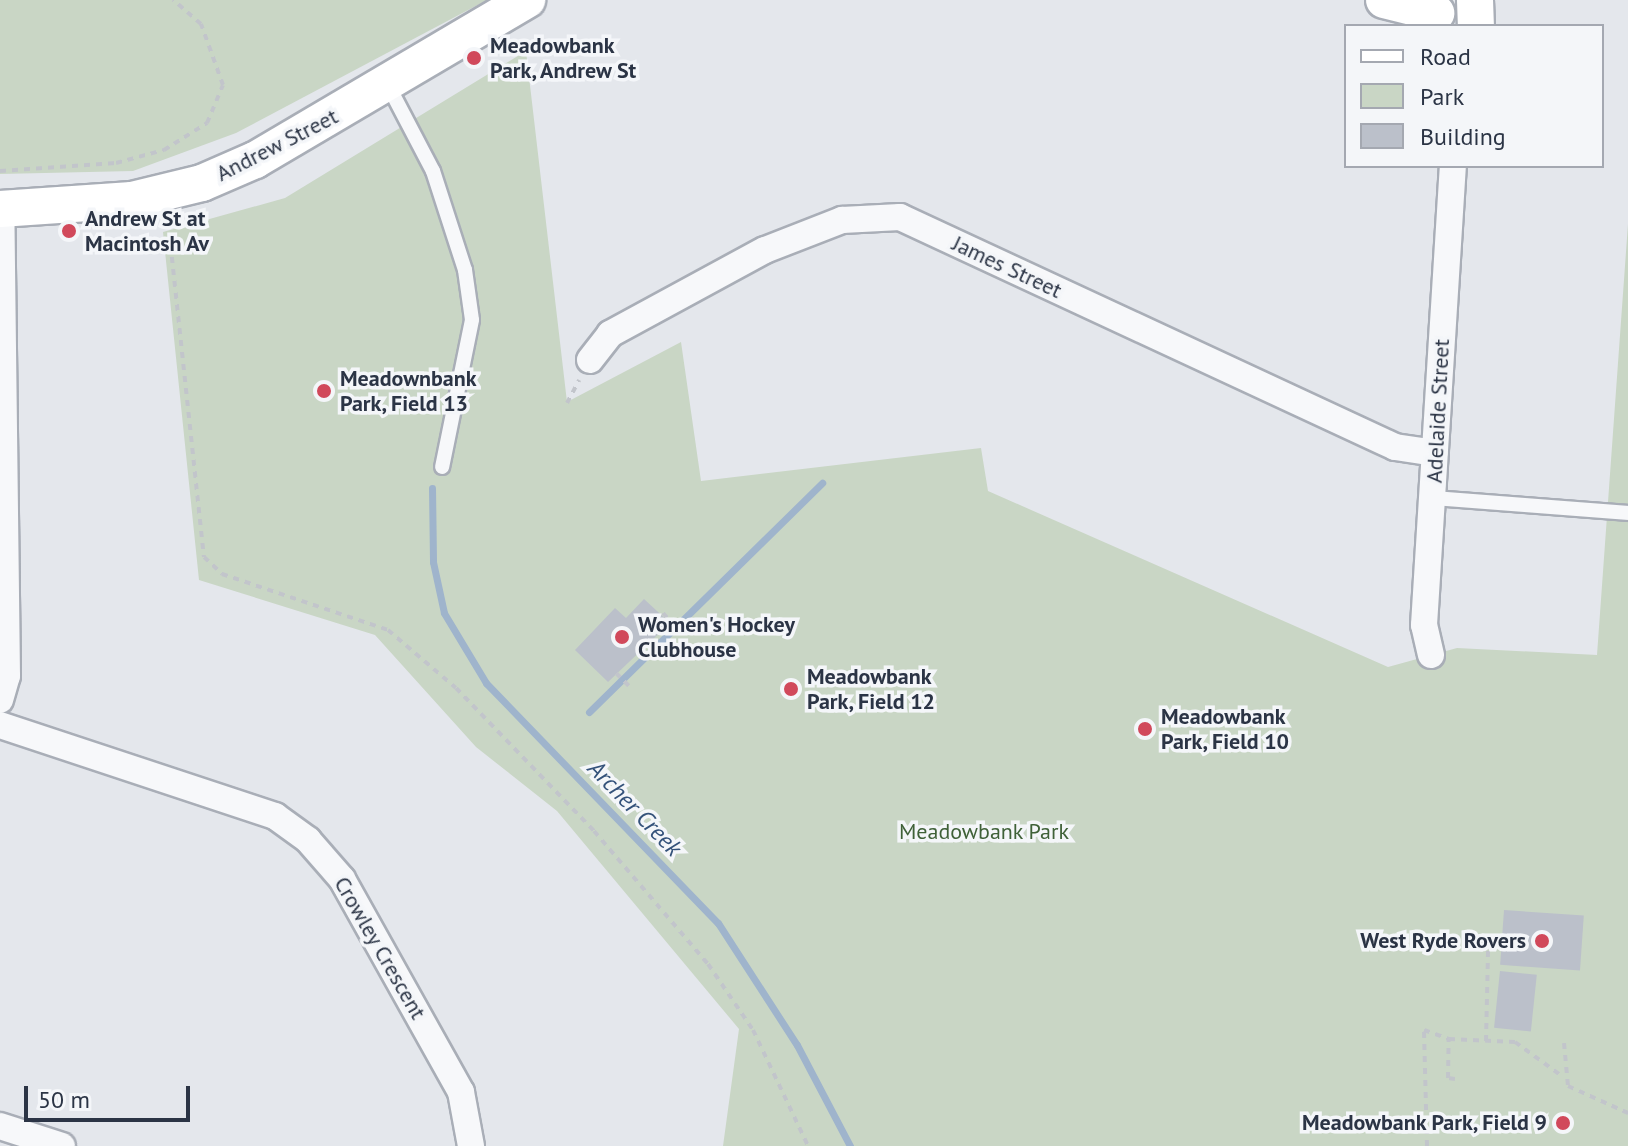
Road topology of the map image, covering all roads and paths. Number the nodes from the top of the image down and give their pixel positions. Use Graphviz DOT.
graph roads {
  1 [pos="173,0"];
  2 [pos="527,0"];
  3 [pos="1384,0"];
  4 [pos="1475,0"];
  5 [pos="1439,13"];
  6 [pos="1476,24"];
  7 [pos="388,85"];
  8 [pos="1453,168"];
  9 [pos="0,171"];
  10 [pos="164,194"];
  11 [pos="0,209"];
  12 [pos="590,360"];
  13 [pos="1435,453"];
  14 [pos="442,467"];
  15 [pos="1434,498"];
  16 [pos="1628,513"];
  17 [pos="663,613"];
  18 [pos="682,634"];
  19 [pos="1431,655"];
  20 [pos="616,673"];
  21 [pos="629,686"];
  22 [pos="0,700"];
  23 [pos="0,725"];
  24 [pos="1488,951"];
  25 [pos="1449,1039"];
  26 [pos="1486,1041"];
  27 [pos="1564,1043"];
  28 [pos="1562,1076"];
  29 [pos="1455,1079"];
  30 [pos="1628,1113"];
  31 [pos="0,1126"];
  32 [pos="62,1146"];
  33 [pos="471,1146"];
  34 [pos="808,1146"];
  35 [pos="1427,1146"];
  1 -- 9 [label="path"];
  2 -- 7 [label="main road, Andrew Street"];
  3 -- 5 [label="main road"];
  4 -- 6 [label="main road"];
  7 -- 10 [label="main road, Andrew Street"];
  7 -- 14 [label="lane"];
  8 -- 13 [label="street, Adelaide Street"];
  10 -- 11 [label="main road, Andrew Street"];
  10 -- 34 [label="path"];
  11 -- 22 [label="street"];
  12 -- 13 [label="street, James Street"];
  13 -- 15 [label="street, Adelaide Street"];
  15 -- 16 [label="lane"];
  15 -- 19 [label="street, Adelaide Street"];
  17 -- 18 [label="path"];
  20 -- 21 [label="path"];
  23 -- 33 [label="street, Crowley Crescent"];
  24 -- 26 [label="path"];
  25 -- 26 [label="path"];
  25 -- 29 [label="path"];
  25 -- 35 [label="path"];
  26 -- 28 [label="path"];
  27 -- 28 [label="path"];
  28 -- 30 [label="path"];
  31 -- 32 [label="street"];
}
